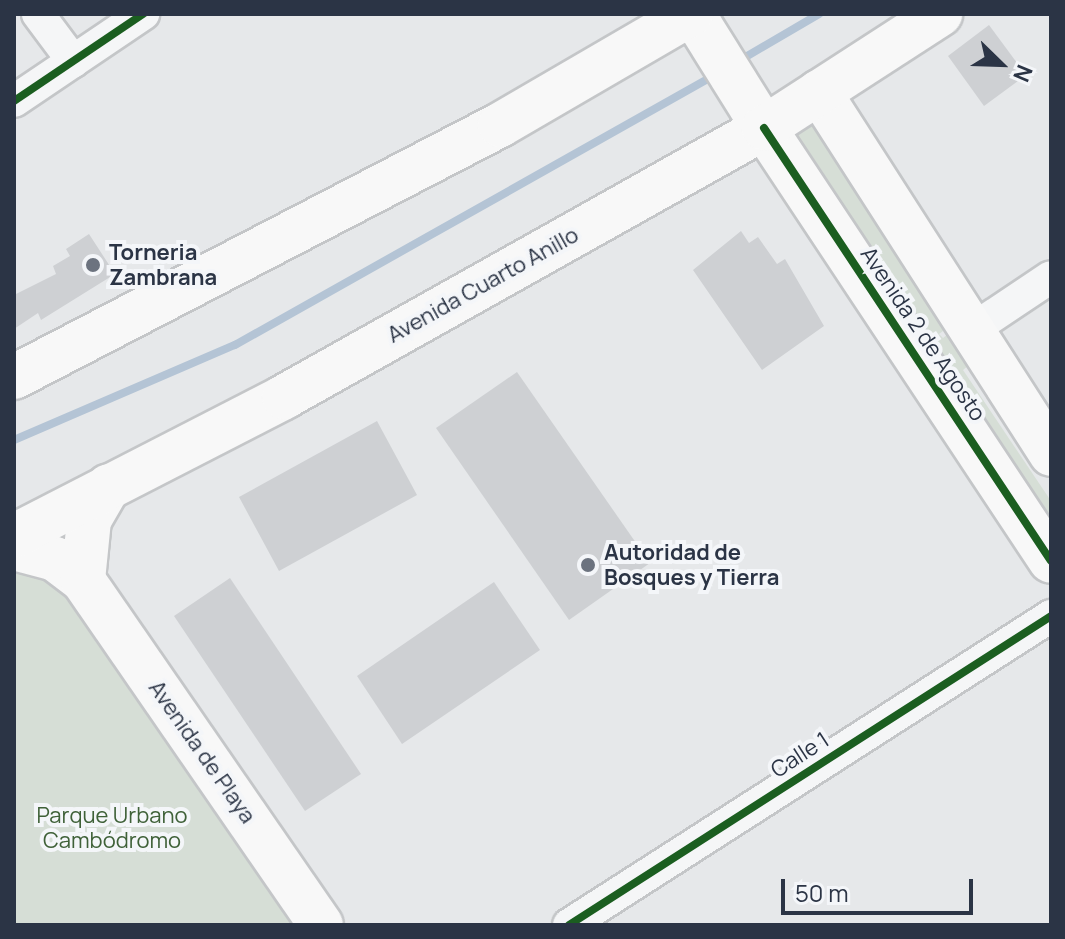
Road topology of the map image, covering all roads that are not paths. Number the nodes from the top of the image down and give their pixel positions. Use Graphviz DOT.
graph roads {
  1 [pos="38,14"];
  2 [pos="143,14"];
  3 [pos="940,14"];
  4 [pos="696,21"];
  5 [pos="73,61"];
  6 [pos="819,92"];
  7 [pos="14,101"];
  8 [pos="756,115"];
  9 [pos="1051,277"];
  10 [pos="970,331"];
  11 [pos="14,377"];
  12 [pos="1051,454"];
  13 [pos="109,486"];
  14 [pos="14,536"];
  15 [pos="14,548"];
  16 [pos="1051,561"];
  17 [pos="83,580"];
  18 [pos="1051,616"];
  19 [pos="321,925"];
  20 [pos="569,925"];
  1 -- 5 [label="street"];
  2 -- 5 [label="street"];
  3 -- 6 [label="main road, Avenida Cuarto Anillo"];
  4 -- 8 [label="main road, Avenida 2 de Agosto"];
  4 -- 11 [label="main road"];
  5 -- 7 [label="street"];
  6 -- 8 [label="main road, Avenida Cuarto Anillo"];
  6 -- 10 [label="main road, Avenida 2 de Agosto"];
  8 -- 13 [label="main road, Avenida Cuarto Anillo"];
  8 -- 16 [label="main road, Avenida 2 de Agosto"];
  9 -- 10 [label="street"];
  10 -- 12 [label="main road, Avenida 2 de Agosto"];
  13 -- 14 [label="main road, Avenida Cuarto Anillo"];
  13 -- 17 [label="main road"];
  15 -- 17 [label="main road, Avenida de Playa"];
  17 -- 19 [label="main road, Avenida de Playa"];
  18 -- 20 [label="street, Calle 1"];
}
